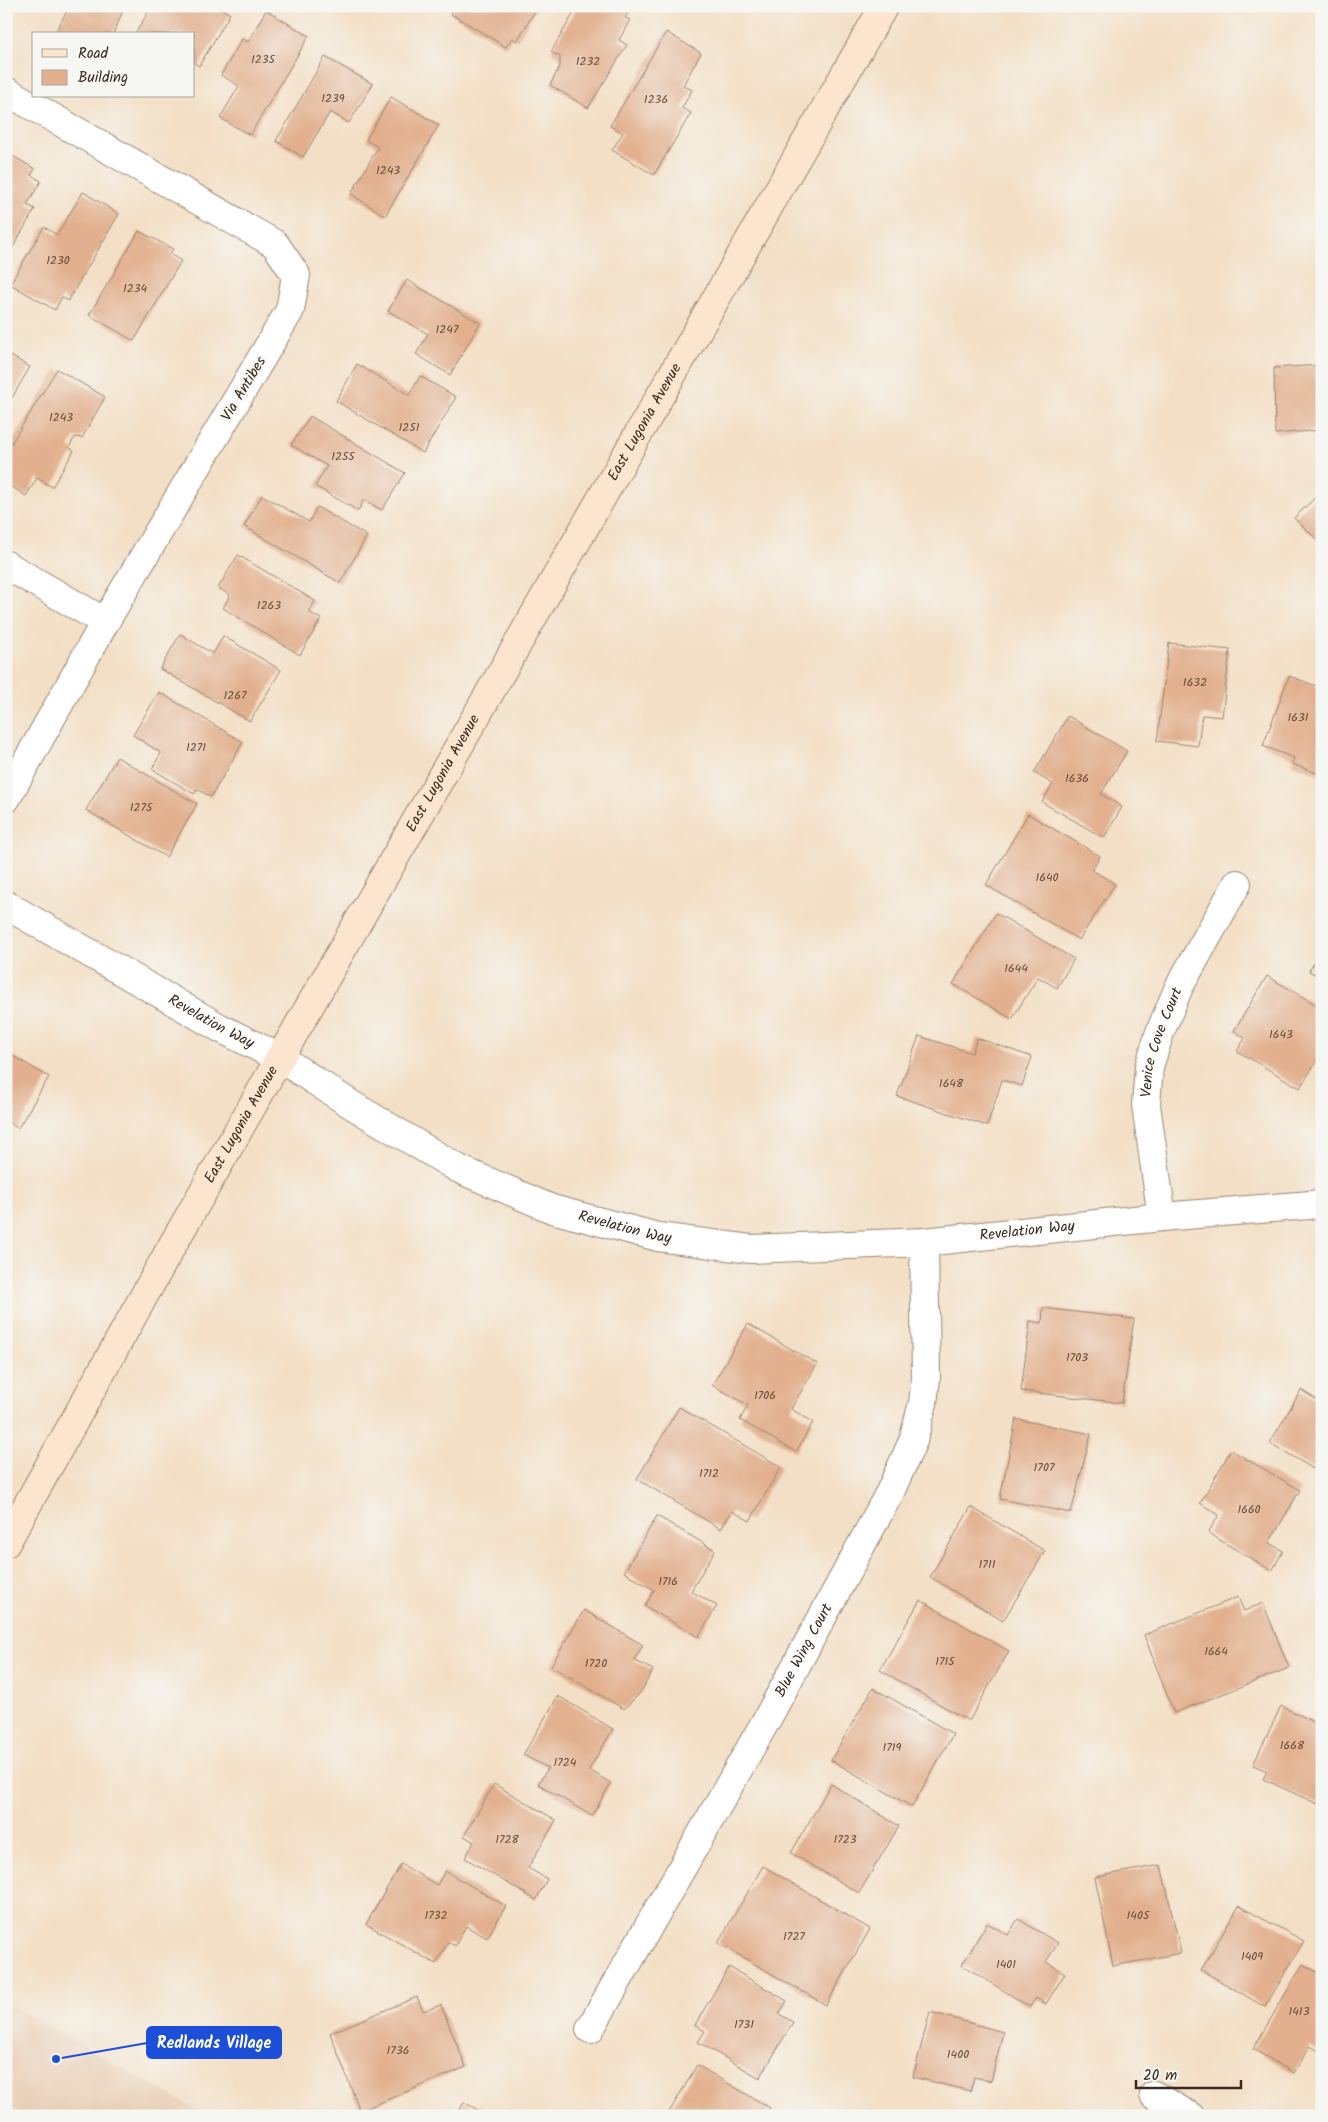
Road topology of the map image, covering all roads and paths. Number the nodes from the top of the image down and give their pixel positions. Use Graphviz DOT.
graph roads {
  1 [pos="884,6"];
  2 [pos="6,91"];
  3 [pos="6,565"];
  4 [pos="105,622"];
  5 [pos="6,799"];
  6 [pos="1237,884"];
  7 [pos="6,905"];
  8 [pos="280,1058"];
  9 [pos="1322,1204"];
  10 [pos="1162,1218"];
  11 [pos="924,1242"];
  12 [pos="6,1543"];
  13 [pos="590,2029"];
  14 [pos="1154,2095"];
  15 [pos="1190,2116"];
  1 -- 8 [label="main road, East Lugonia Avenue"];
  2 -- 4 [label="street, Via Antibes"];
  3 -- 4 [label="street"];
  4 -- 5 [label="street, Via Antibes"];
  6 -- 10 [label="street, Venice Cove Court"];
  7 -- 8 [label="street, Revelation Way"];
  8 -- 11 [label="street, Revelation Way"];
  8 -- 12 [label="main road, East Lugonia Avenue"];
  9 -- 10 [label="street, Revelation Way"];
  10 -- 11 [label="street, Revelation Way"];
  11 -- 13 [label="street, Blue Wing Court"];
  14 -- 15 [label="street"];
}
